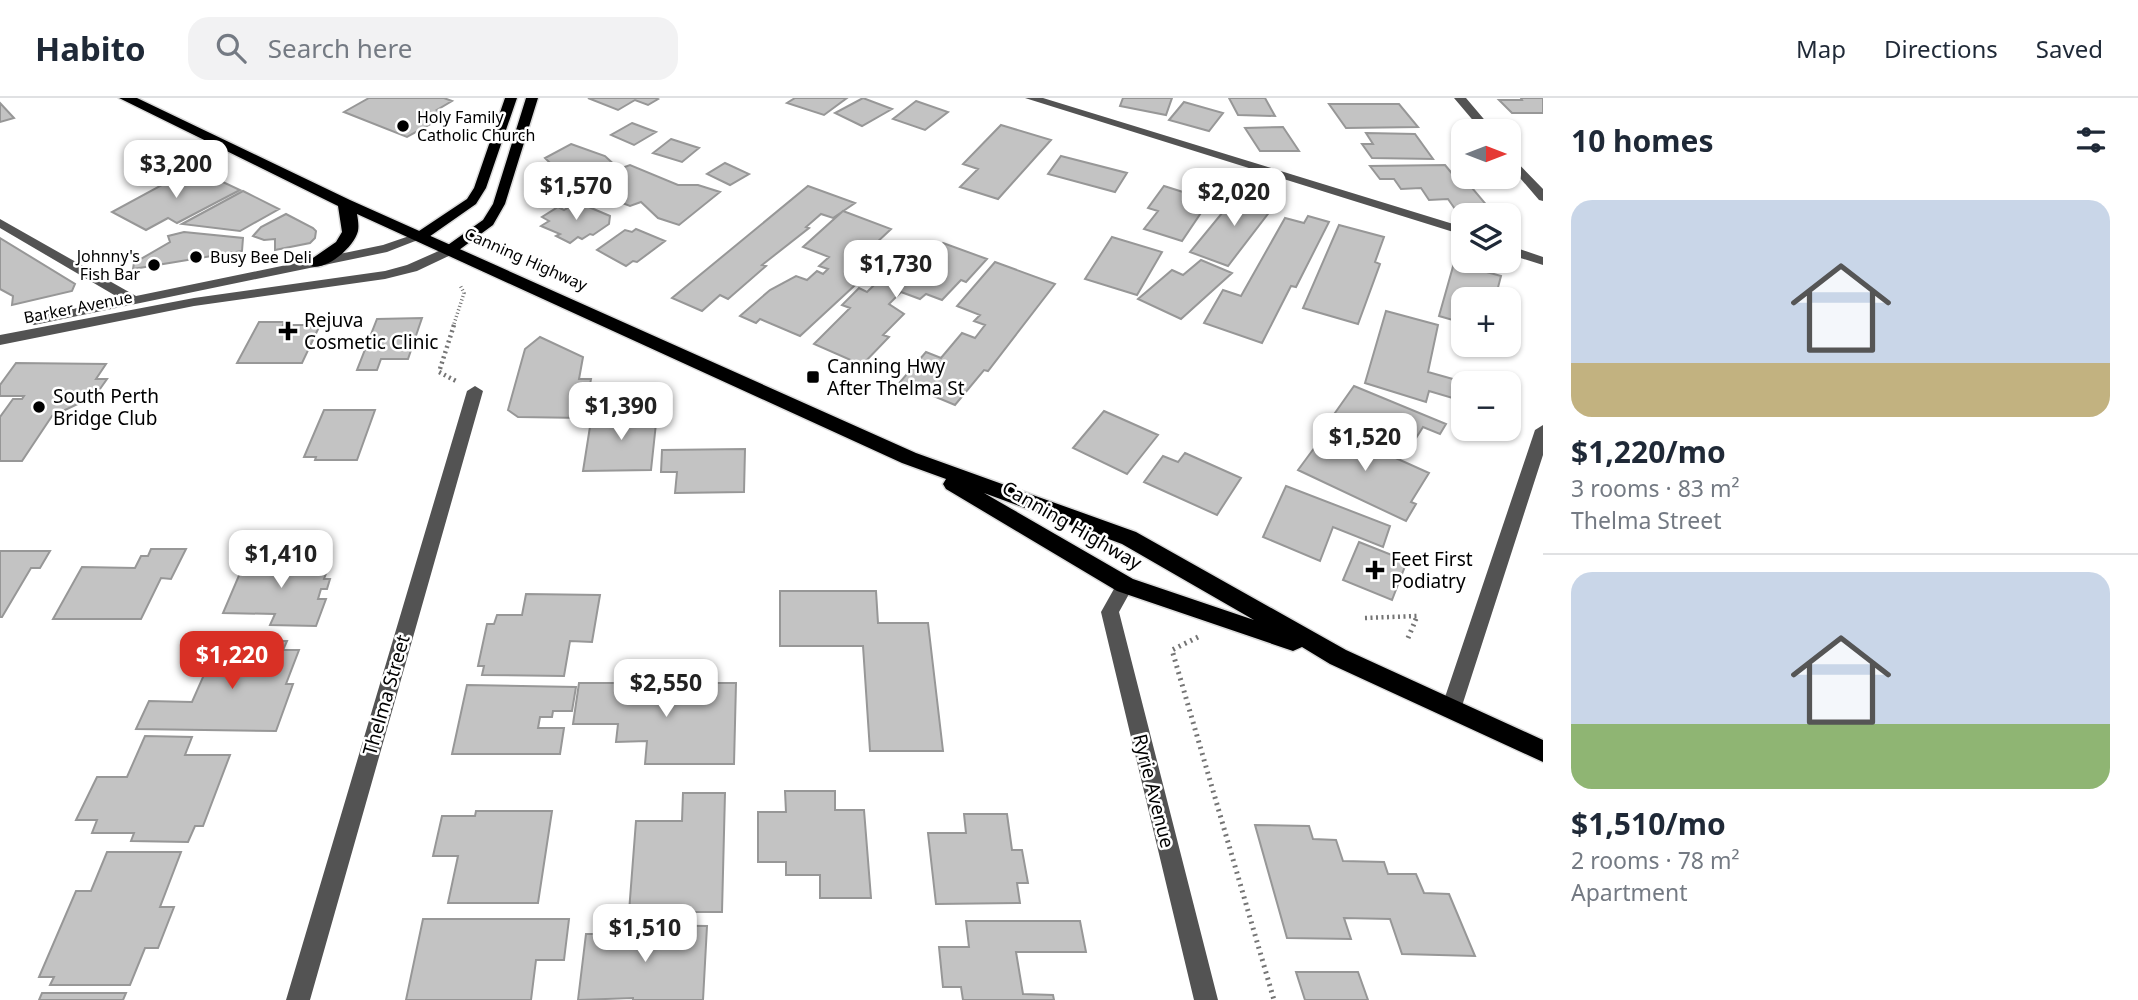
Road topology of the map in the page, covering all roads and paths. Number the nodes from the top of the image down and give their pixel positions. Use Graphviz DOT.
graph roads {
  1 [pos="126,98"];
  2 [pos="511,98"];
  3 [pos="532,98"];
  4 [pos="1031,98"];
  5 [pos="1460,98"];
  6 [pos="1478,119"];
  7 [pos="1521,171"];
  8 [pos="1543,197"];
  9 [pos="345,203"];
  10 [pos="0,223"];
  11 [pos="1451,227"];
  12 [pos="421,236"];
  13 [pos="1521,244"];
  14 [pos="450,250"];
  15 [pos="1543,250"];
  16 [pos="1521,254"];
  17 [pos="1543,262"];
  18 [pos="316,263"];
  19 [pos="247,276"];
  20 [pos="460,285"];
  21 [pos="246,294"];
  22 [pos="131,299"];
  23 [pos="0,328"];
  24 [pos="0,340"];
  25 [pos="475,391"];
  26 [pos="1543,430"];
  27 [pos="908,458"];
  28 [pos="1125,585"];
  29 [pos="1365,618"];
  30 [pos="1208,632"];
  31 [pos="1408,638"];
  32 [pos="1338,657"];
  33 [pos="1451,709"];
  34 [pos="1543,751"];
  35 [pos="298,1000"];
  36 [pos="1206,1000"];
  37 [pos="1274,1000"];
  1 -- 9 [label="highway, Canning Highway"];
  2 -- 12 [label="main road"];
  3 -- 14 [label="main road"];
  4 -- 11 [label="street"];
  5 -- 6 [label="street"];
  7 -- 8 [label="street"];
  9 -- 12 [label="highway, Canning Highway"];
  9 -- 18 [label="highway"];
  10 -- 22 [label="street"];
  12 -- 14 [label="highway, Canning Highway"];
  12 -- 18 [label="street, Barker Avenue"];
  13 -- 15 [label="street"];
  14 -- 21 [label="street, Barker Avenue"];
  14 -- 27 [label="highway, Canning Highway"];
  15 -- 17 [label="street"];
  16 -- 17 [label="street"];
  18 -- 19 [label="street, Barker Avenue"];
  19 -- 21 [label="street"];
  19 -- 22 [label="street, Barker Avenue"];
  20 -- 25 [label="path"];
  21 -- 24 [label="street, Barker Avenue"];
  22 -- 23 [label="street, Barker Avenue"];
  25 -- 35 [label="street, Thelma Street"];
  26 -- 33 [label="street"];
  27 -- 28 [label="highway, Canning Highway"];
  27 -- 32 [label="highway, Canning Highway"];
  28 -- 32 [label="highway, Canning Highway"];
  28 -- 36 [label="street, Ryrie Avenue"];
  29 -- 31 [label="path"];
  30 -- 37 [label="path"];
  32 -- 33 [label="highway, Canning Highway"];
  33 -- 34 [label="highway, Canning Highway"];
}
